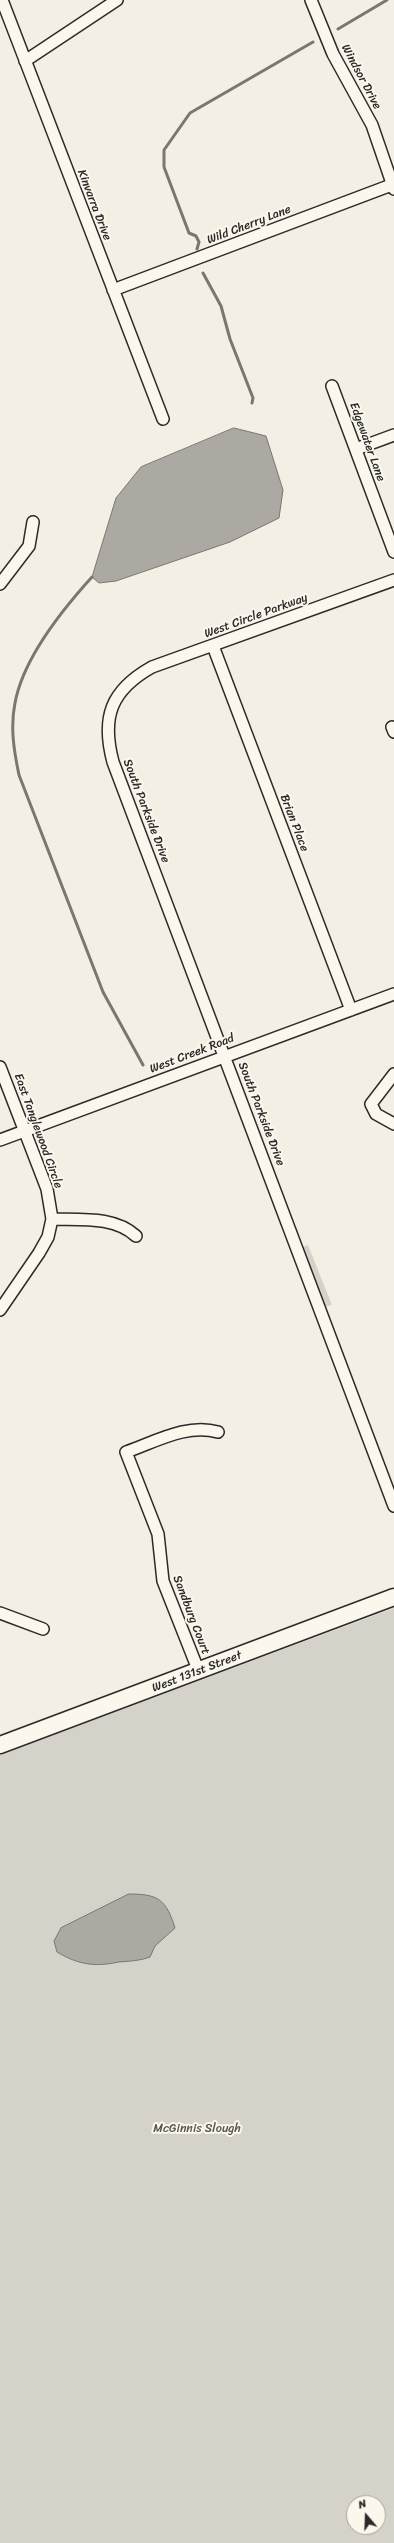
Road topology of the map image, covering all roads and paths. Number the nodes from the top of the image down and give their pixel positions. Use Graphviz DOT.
graph roads {
  1 [pos="2,0"];
  2 [pos="117,0"];
  3 [pos="311,0"];
  4 [pos="25,61"];
  5 [pos="394,186"];
  6 [pos="113,290"];
  7 [pos="332,386"];
  8 [pos="163,419"];
  9 [pos="394,435"];
  10 [pos="356,449"];
  11 [pos="33,522"];
  12 [pos="394,552"];
  13 [pos="394,580"];
  14 [pos="0,584"];
  15 [pos="213,646"];
  16 [pos="107,730"];
  17 [pos="394,994"];
  18 [pos="351,1010"];
  19 [pos="225,1056"];
  20 [pos="0,1067"];
  21 [pos="394,1074"];
  22 [pos="394,1124"];
  23 [pos="24,1132"];
  24 [pos="0,1140"];
  25 [pos="52,1219"];
  26 [pos="136,1236"];
  27 [pos="0,1310"];
  28 [pos="218,1432"];
  29 [pos="394,1506"];
  30 [pos="394,1597"];
  31 [pos="0,1613"];
  32 [pos="43,1629"];
  33 [pos="199,1672"];
  34 [pos="0,1745"];
  1 -- 4 [label="street, Kinvarra Drive"];
  2 -- 4 [label="street"];
  3 -- 5 [label="street, Windsor Drive"];
  4 -- 6 [label="street, Kinvarra Drive"];
  5 -- 6 [label="street, Wild Cherry Lane"];
  6 -- 8 [label="street, Kinvarra Drive"];
  7 -- 10 [label="street, Edgewater Lane"];
  9 -- 10 [label="street"];
  10 -- 12 [label="street, Edgewater Lane"];
  11 -- 14 [label="street"];
  13 -- 15 [label="street, West Circle Parkway"];
  15 -- 16 [label="street, West Circle Parkway"];
  15 -- 18 [label="street, Brian Place"];
  16 -- 19 [label="street, South Parkside Drive"];
  17 -- 18 [label="street, West Creek Road"];
  18 -- 19 [label="street, West Creek Road"];
  19 -- 23 [label="street, West Creek Road"];
  19 -- 29 [label="street, South Parkside Drive"];
  20 -- 23 [label="street, East Tanglewood Circle"];
  21 -- 22 [label="street"];
  23 -- 24 [label="street, West Creek Road"];
  23 -- 25 [label="street, East Tanglewood Circle"];
  25 -- 26 [label="street"];
  25 -- 27 [label="street, East Tanglewood Circle"];
  28 -- 33 [label="street, Sandburg Court"];
  30 -- 33 [label="street, West 131st Street"];
  31 -- 32 [label="street"];
  33 -- 34 [label="street, West 131st Street"];
}
